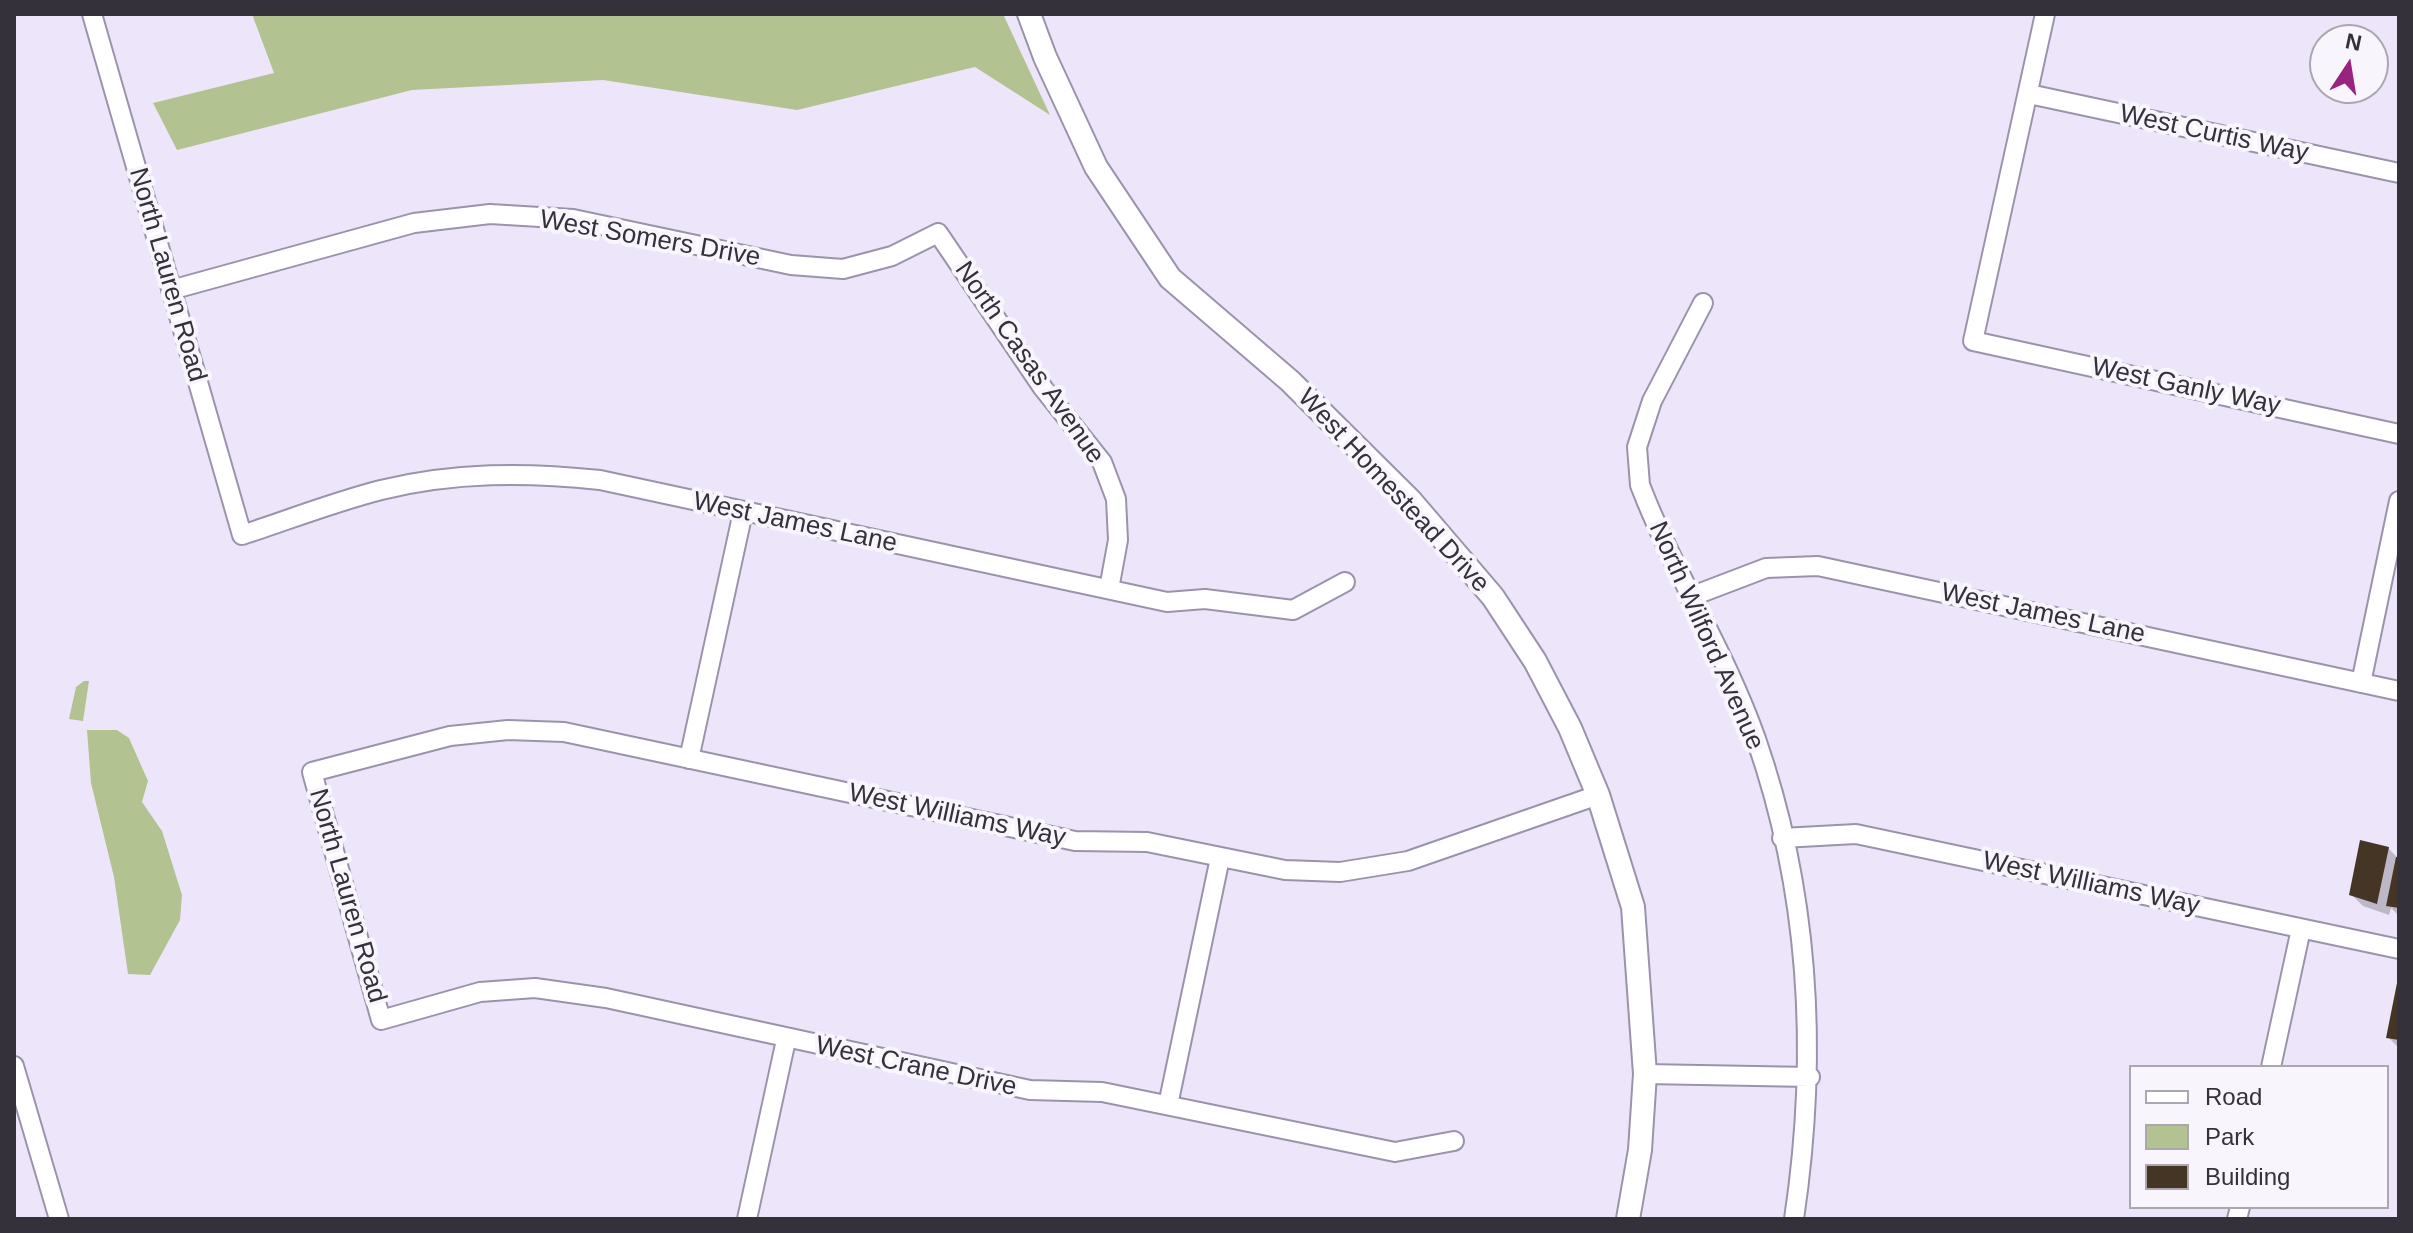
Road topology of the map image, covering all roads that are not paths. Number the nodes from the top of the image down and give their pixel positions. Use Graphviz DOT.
graph roads {
  1 [pos="92,14"];
  2 [pos="1029,14"];
  3 [pos="2045,14"];
  4 [pos="2029,94"];
  5 [pos="2399,173"];
  6 [pos="938,233"];
  7 [pos="171,290"];
  8 [pos="1703,303"];
  9 [pos="2399,434"];
  10 [pos="2399,501"];
  11 [pos="743,512"];
  12 [pos="242,535"];
  13 [pos="1345,582"];
  14 [pos="1109,589"];
  15 [pos="1690,597"];
  16 [pos="2361,683"];
  17 [pos="2399,691"];
  18 [pos="689,759"];
  19 [pos="312,772"];
  20 [pos="1598,795"];
  21 [pos="1782,838"];
  22 [pos="1220,858"];
  23 [pos="2301,929"];
  24 [pos="2399,949"];
  25 [pos="381,1020"];
  26 [pos="786,1040"];
  27 [pos="2271,1065"];
  28 [pos="14,1066"];
  29 [pos="1645,1074"];
  30 [pos="1810,1077"];
  31 [pos="19,1099"];
  32 [pos="1168,1105"];
  33 [pos="1454,1141"];
  34 [pos="59,1219"];
  35 [pos="747,1219"];
  36 [pos="1628,1219"];
  37 [pos="1794,1219"];
  1 -- 7 [label="street, North Lauren Road"];
  2 -- 20 [label="street, West Homestead Drive"];
  3 -- 4 [label="street"];
  4 -- 5 [label="street, West Curtis Way"];
  4 -- 9 [label="street, West Ganly Way"];
  6 -- 7 [label="street, West Somers Drive"];
  6 -- 14 [label="street, North Casas Avenue"];
  7 -- 12 [label="street, North Lauren Road"];
  8 -- 15 [label="street, North Wilford Avenue"];
  10 -- 16 [label="street"];
  11 -- 12 [label="street, West James Lane"];
  11 -- 14 [label="street, West James Lane"];
  11 -- 18 [label="street"];
  13 -- 14 [label="street, West James Lane"];
  15 -- 16 [label="street, West James Lane"];
  15 -- 21 [label="street, North Wilford Avenue"];
  16 -- 17 [label="street, West James Lane"];
  18 -- 19 [label="street, West Williams Way"];
  18 -- 22 [label="street, West Williams Way"];
  19 -- 25 [label="street, North Lauren Road"];
  20 -- 22 [label="street, West Williams Way"];
  20 -- 29 [label="street, West Homestead Drive"];
  21 -- 23 [label="street, West Williams Way"];
  21 -- 30 [label="street, North Wilford Avenue"];
  22 -- 32 [label="street"];
  23 -- 24 [label="street, West Williams Way"];
  23 -- 27 [label="street"];
  25 -- 26 [label="street, West Crane Drive"];
  26 -- 32 [label="street, West Crane Drive"];
  26 -- 35 [label="street"];
  28 -- 31 [label="street"];
  29 -- 30 [label="street"];
  29 -- 36 [label="street, West Homestead Drive"];
  30 -- 37 [label="street, North Wilford Avenue"];
  31 -- 34 [label="street"];
  32 -- 33 [label="street, West Crane Drive"];
}
